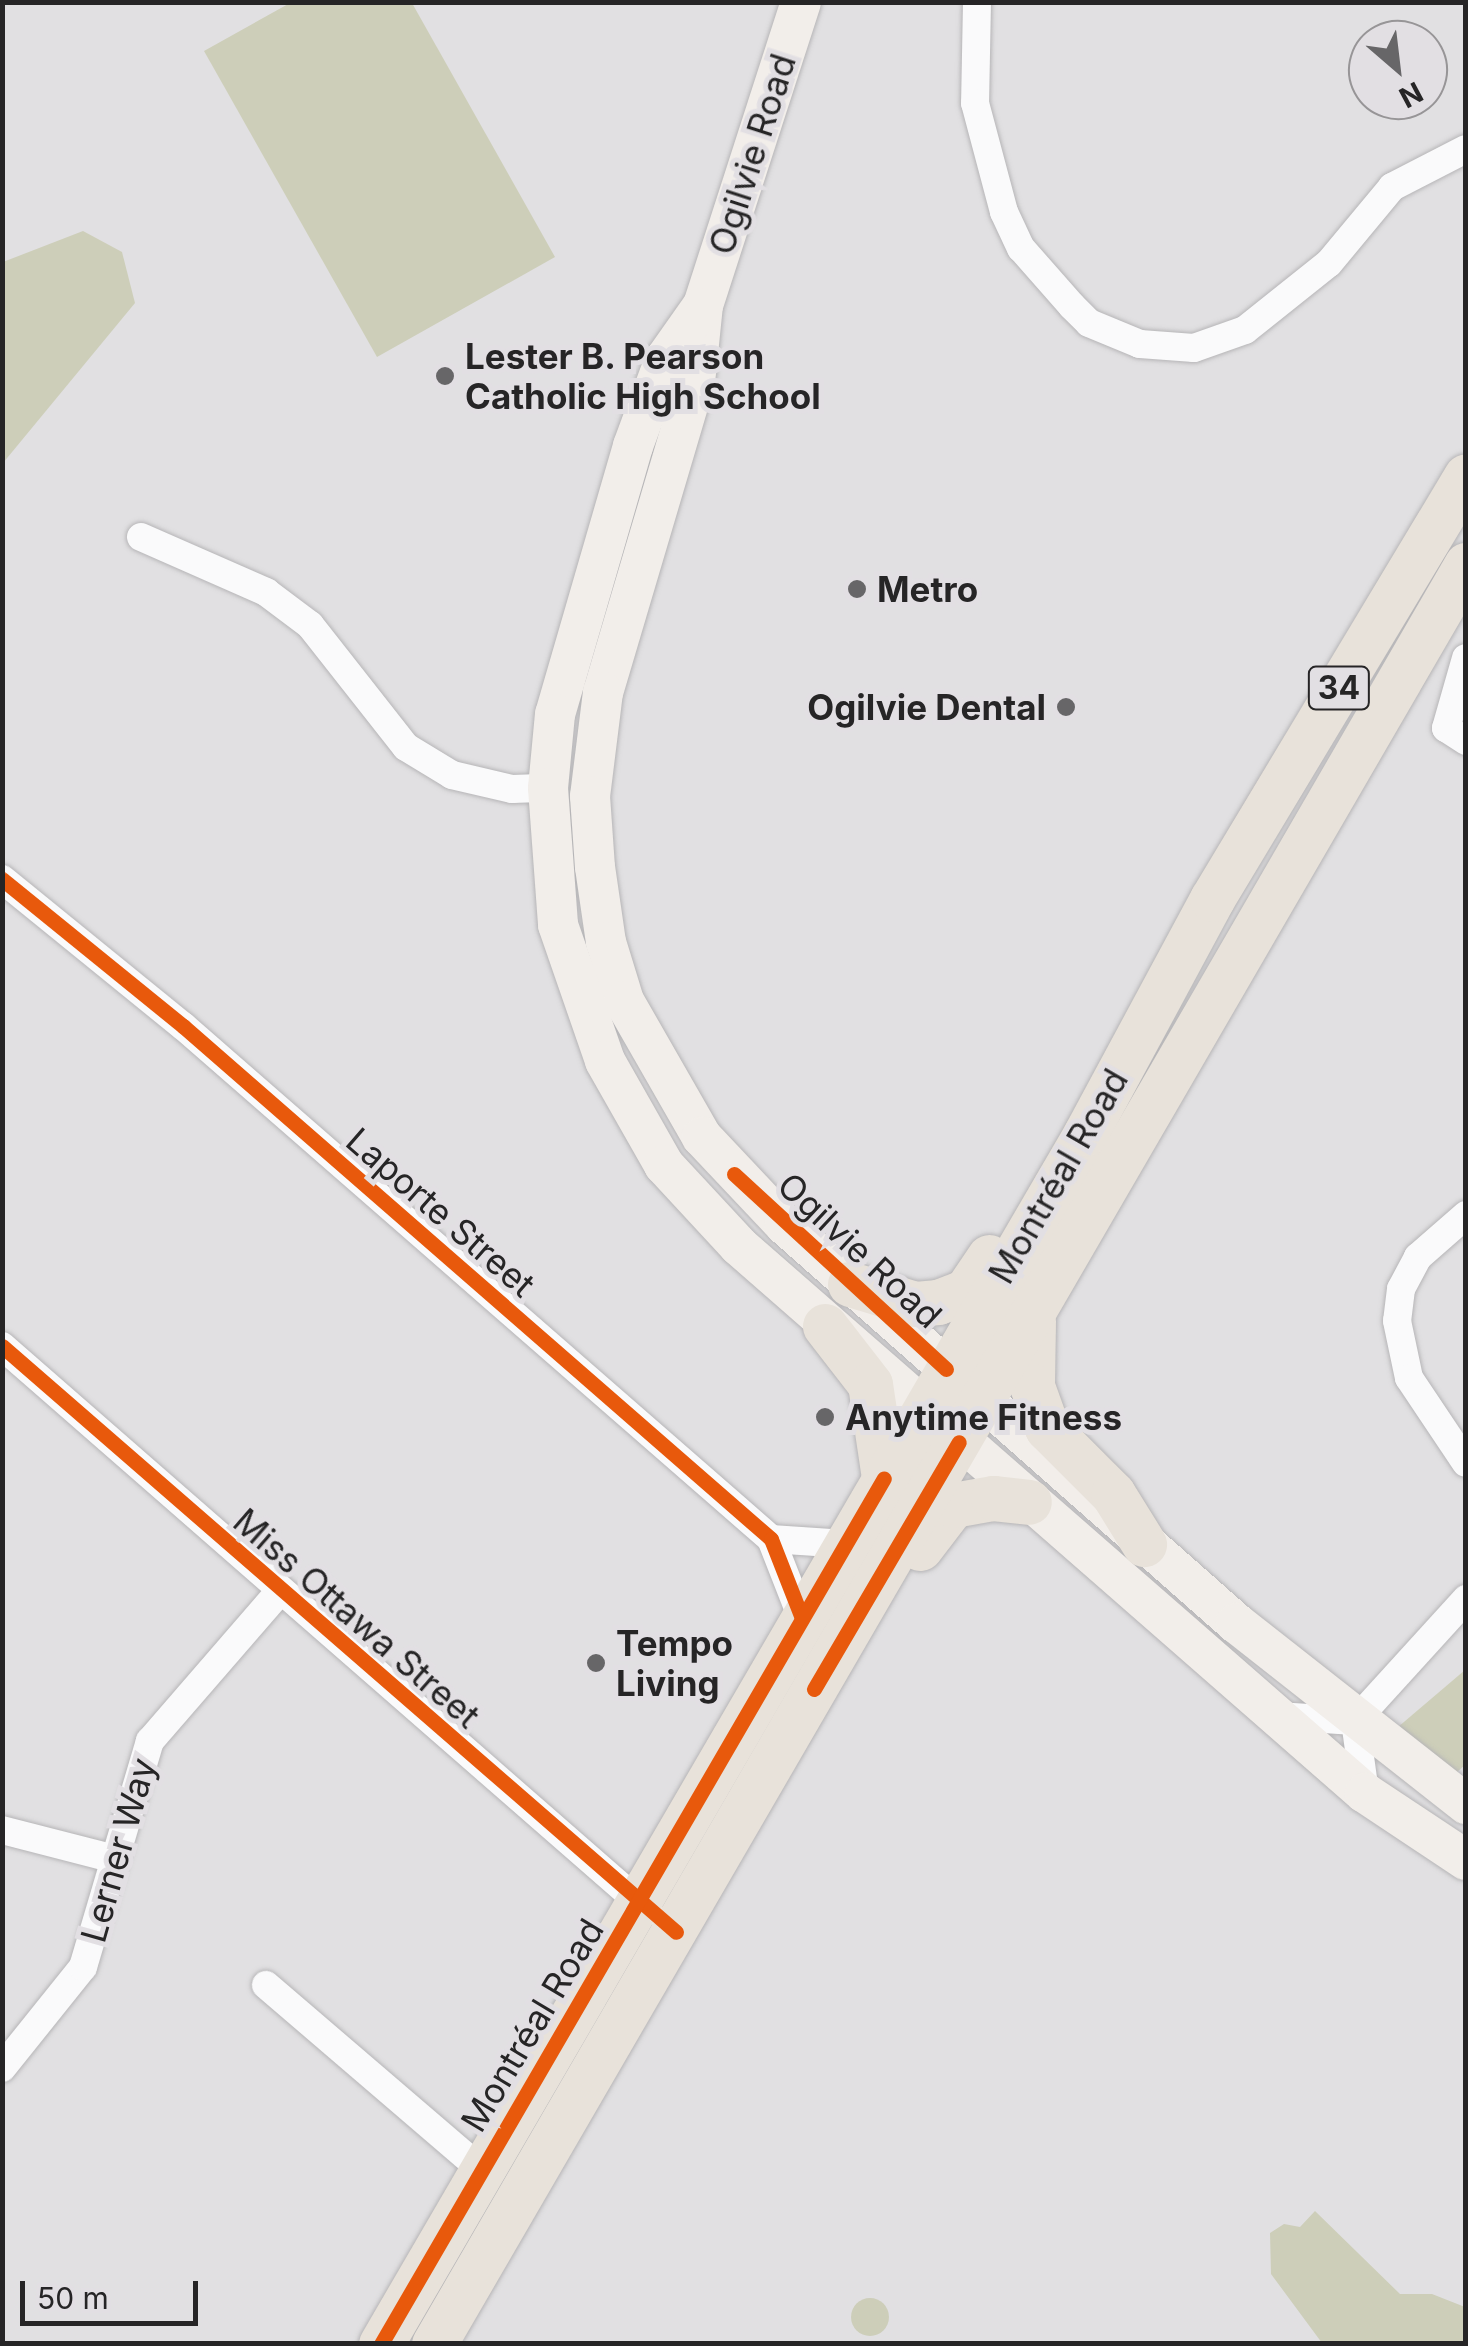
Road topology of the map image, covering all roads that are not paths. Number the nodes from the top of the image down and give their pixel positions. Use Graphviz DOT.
graph roads {
  1 [pos="801,2"];
  2 [pos="977,2"];
  3 [pos="1466,149"];
  4 [pos="703,305"];
  5 [pos="1466,476"];
  6 [pos="141,537"];
  7 [pos="1466,566"];
  8 [pos="1466,658"];
  9 [pos="1466,741"];
  10 [pos="548,788"];
  11 [pos="2,879"];
  12 [pos="1212,899"];
  13 [pos="1252,927"];
  14 [pos="1086,1134"];
  15 [pos="1466,1215"];
  16 [pos="850,1284"];
  17 [pos="1032,1319"];
  18 [pos="825,1326"];
  19 [pos="2,1346"];
  20 [pos="946,1369"];
  21 [pos="984,1402"];
  22 [pos="922,1410"];
  23 [pos="959,1442"];
  24 [pos="1466,1463"];
  25 [pos="884,1478"];
  26 [pos="1029,1502"];
  27 [pos="771,1539"];
  28 [pos="846,1544"];
  29 [pos="1144,1544"];
  30 [pos="280,1591"];
  31 [pos="1466,1599"];
  32 [pos="802,1618"];
  33 [pos="840,1645"];
  34 [pos="1278,1716"];
  35 [pos="1355,1721"];
  36 [pos="1365,1793"];
  37 [pos="1466,1804"];
  38 [pos="2,1830"];
  39 [pos="115,1859"];
  40 [pos="1466,1860"];
  41 [pos="639,1904"];
  42 [pos="676,1932"];
  43 [pos="266,1985"];
  44 [pos="2,2068"];
  45 [pos="481,2168"];
  46 [pos="381,2344"];
  47 [pos="434,2344"];
  1 -- 4 [label="main road, Ogilvie Road"];
  2 -- 3 [label="street"];
  4 -- 10 [label="main road, Ogilvie Road"];
  4 -- 16 [label="main road, Ogilvie Road"];
  5 -- 12 [label="main road, Montréal Road / 34"];
  6 -- 10 [label="street"];
  7 -- 13 [label="main road, Montréal Road / 34"];
  8 -- 9 [label="street"];
  10 -- 18 [label="main road, Ogilvie Road"];
  11 -- 27 [label="street, Laporte Street"];
  12 -- 13 [label="main road"];
  12 -- 14 [label="main road, Montréal Road / 34"];
  13 -- 17 [label="main road, Montréal Road / 34"];
  14 -- 16 [label="main road"];
  14 -- 20 [label="main road, Montréal Road / 34"];
  15 -- 24 [label="street"];
  16 -- 20 [label="main road, Ogilvie Road"];
  17 -- 21 [label="main road, Montréal Road / 34"];
  17 -- 29 [label="main road"];
  18 -- 22 [label="main road, Ogilvie Road"];
  18 -- 25 [label="main road"];
  19 -- 30 [label="street, Miss Ottawa Street"];
  20 -- 21 [label="main road, Ogilvie Road"];
  20 -- 22 [label="main road, Montréal Road / 34"];
  21 -- 23 [label="main road, Montréal Road / 34"];
  21 -- 29 [label="main road, Ogilvie Road"];
  22 -- 23 [label="main road, Ogilvie Road"];
  22 -- 25 [label="main road, Montréal Road / 34"];
  23 -- 26 [label="main road, Ogilvie Road"];
  23 -- 33 [label="main road, Montréal Road / 34"];
  25 -- 28 [label="main road, Montréal Road / 34"];
  26 -- 33 [label="main road"];
  26 -- 34 [label="main road, Ogilvie Road"];
  27 -- 28 [label="street"];
  27 -- 32 [label="street, Laporte Street"];
  28 -- 32 [label="main road, Montréal Road / 34"];
  29 -- 35 [label="main road, Ogilvie Road"];
  30 -- 39 [label="street, Lerner Way"];
  30 -- 41 [label="street, Miss Ottawa Street"];
  31 -- 35 [label="street"];
  32 -- 41 [label="main road, Montréal Road / 34"];
  33 -- 42 [label="main road, Montréal Road / 34"];
  34 -- 35 [label="street"];
  34 -- 36 [label="main road, Ogilvie Road"];
  35 -- 36 [label="street"];
  35 -- 37 [label="main road, Ogilvie Road"];
  36 -- 40 [label="main road, Ogilvie Road"];
  38 -- 39 [label="street"];
  39 -- 44 [label="street, Lerner Way"];
  41 -- 42 [label="street, Miss Ottawa Street"];
  41 -- 45 [label="main road, Montréal Road / 34"];
  42 -- 47 [label="main road, Montréal Road / 34"];
  43 -- 45 [label="street"];
  45 -- 46 [label="main road, Montréal Road / 34"];
}
